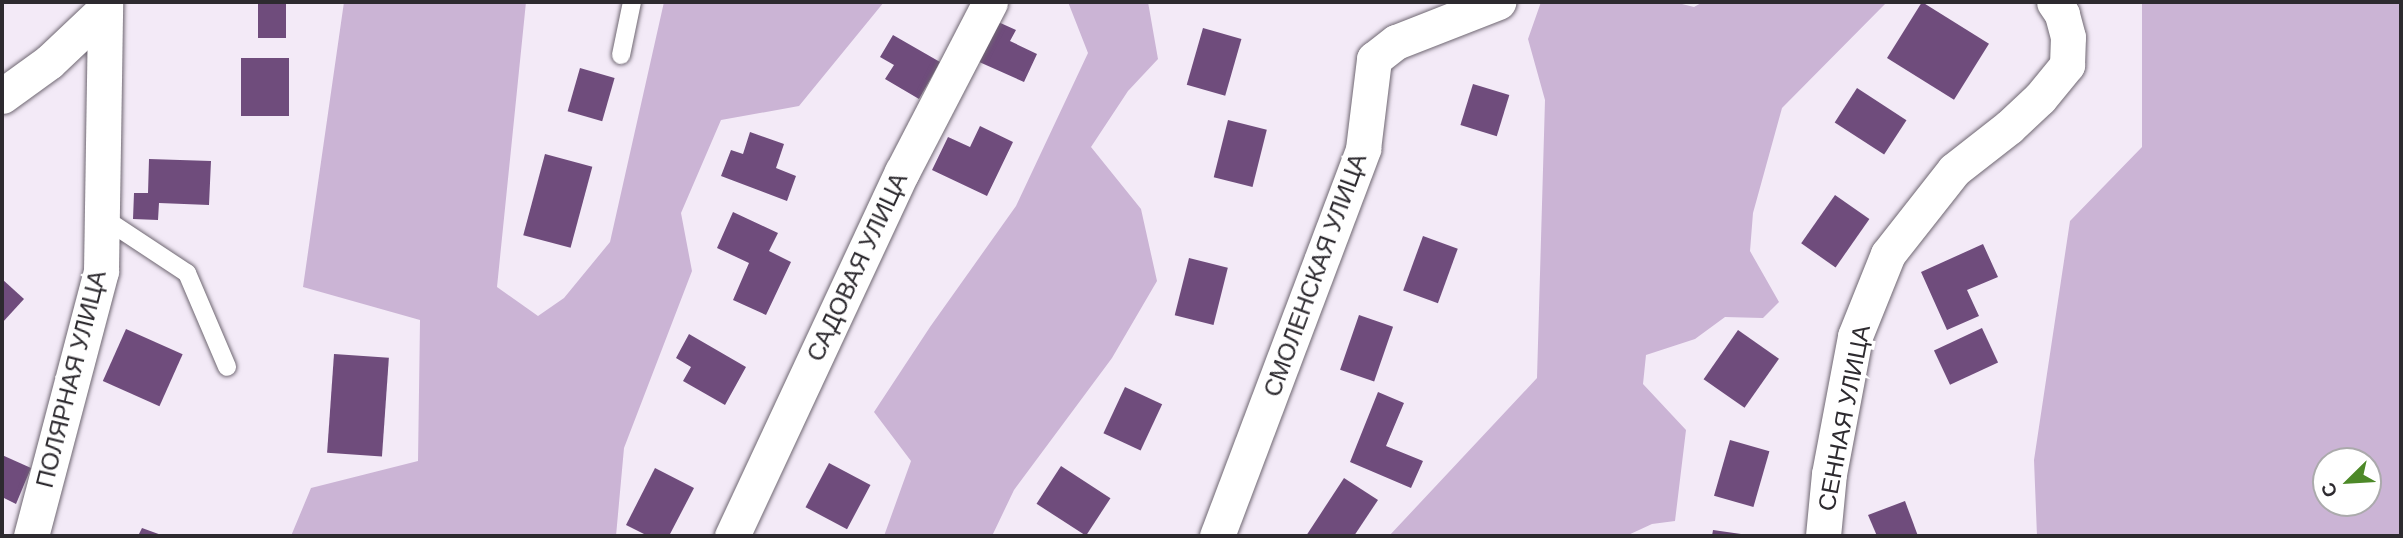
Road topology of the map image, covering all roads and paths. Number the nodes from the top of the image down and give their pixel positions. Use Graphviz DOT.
graph roads {
  1 [pos="632,2"];
  2 [pos="990,2"];
  3 [pos="1498,2"];
  4 [pos="2054,2"];
  5 [pos="104,6"];
  6 [pos="621,55"];
  7 [pos="2,96"];
  8 [pos="102,217"];
  9 [pos="227,367"];
  10 [pos="31,536"];
  11 [pos="732,536"];
  12 [pos="1217,536"];
  13 [pos="1823,536"];
  1 -- 6 [label="lane"];
  2 -- 11 [label="street, САДОВАЯ УЛИЦА"];
  3 -- 12 [label="street, СМОЛЕНСКАЯ УЛИЦА"];
  4 -- 13 [label="street, СЕННАЯ УЛИЦА"];
  5 -- 7 [label="street, ПОЛЯРНАЯ УЛИЦА"];
  5 -- 8 [label="street, ПОЛЯРНАЯ УЛИЦА"];
  8 -- 9 [label="lane"];
  8 -- 10 [label="street, ПОЛЯРНАЯ УЛИЦА"];
}
